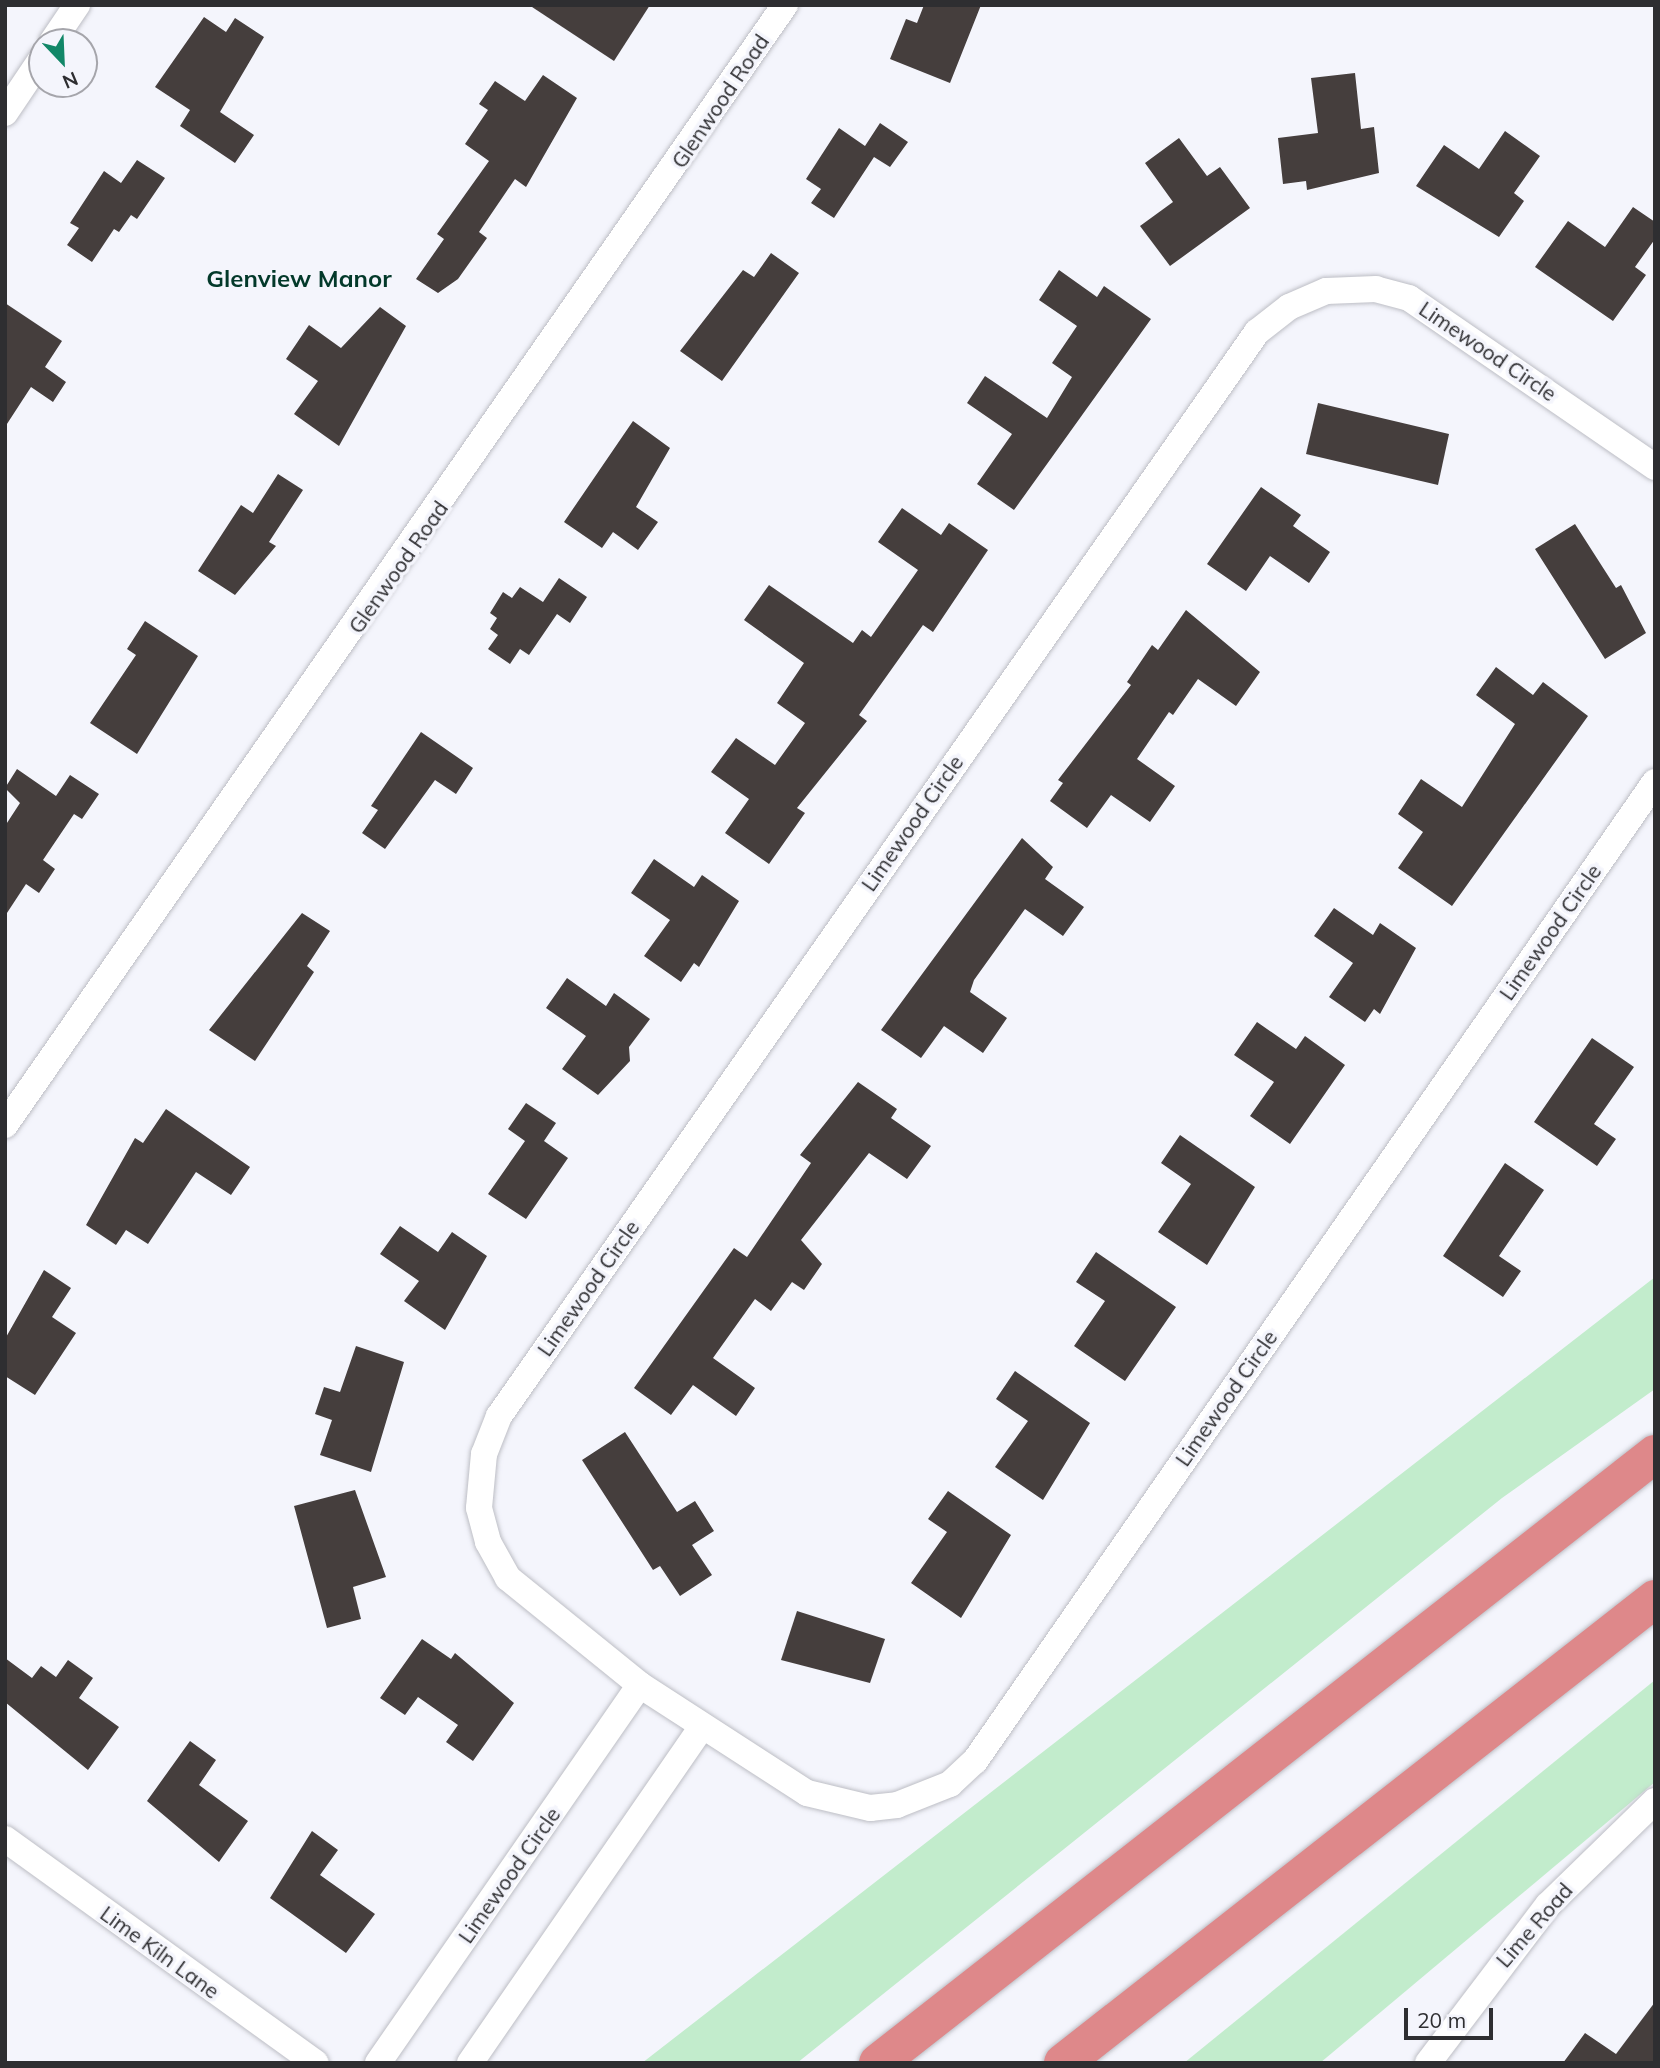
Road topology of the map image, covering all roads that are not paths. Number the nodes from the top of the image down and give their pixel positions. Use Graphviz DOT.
graph roads {
  1 [pos="77,5"];
  2 [pos="785,5"];
  3 [pos="61,28"];
  4 [pos="28,79"];
  5 [pos="5,113"];
  6 [pos="1655,467"];
  7 [pos="1655,782"];
  8 [pos="5,1125"];
  9 [pos="1655,1454"];
  10 [pos="1655,1599"];
  11 [pos="639,1685"];
  12 [pos="701,1728"];
  13 [pos="1655,1801"];
  14 [pos="5,1839"];
  15 [pos="316,2063"];
  16 [pos="378,2063"];
  17 [pos="470,2063"];
  18 [pos="878,2063"];
  19 [pos="1063,2063"];
  20 [pos="1428,2063"];
  1 -- 3 [label="street"];
  2 -- 8 [label="street, Glenwood Road"];
  4 -- 5 [label="street"];
  6 -- 11 [label="street, Limewood Circle"];
  7 -- 12 [label="street, Limewood Circle"];
  9 -- 18 [label="highway"];
  10 -- 19 [label="highway"];
  11 -- 12 [label="street, Limewood Circle"];
  11 -- 16 [label="street, Limewood Circle"];
  12 -- 17 [label="street"];
  13 -- 20 [label="street, Lime Road"];
  14 -- 15 [label="street, Lime Kiln Lane"];
}
